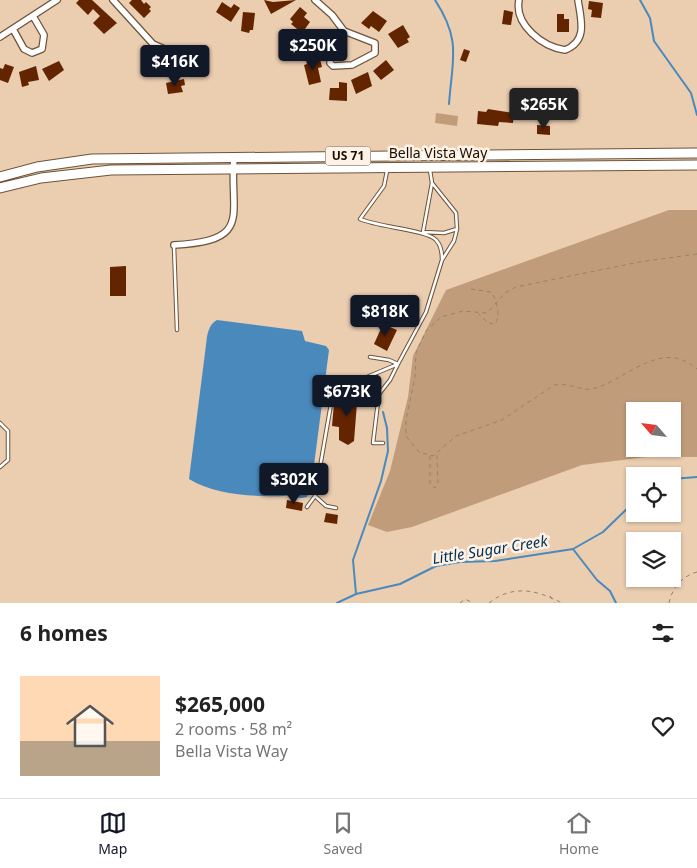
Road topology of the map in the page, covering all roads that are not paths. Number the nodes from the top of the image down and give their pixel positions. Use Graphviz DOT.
graph roads {
  1 [pos="57,0"];
  2 [pos="113,0"];
  3 [pos="315,0"];
  4 [pos="519,0"];
  5 [pos="578,0"];
  6 [pos="33,16"];
  7 [pos="13,30"];
  8 [pos="344,31"];
  9 [pos="0,37"];
  10 [pos="153,44"];
  11 [pos="697,153"];
  12 [pos="234,157"];
  13 [pos="697,165"];
  14 [pos="388,167"];
  15 [pos="429,167"];
  16 [pos="233,168"];
  17 [pos="0,177"];
  18 [pos="432,183"];
  19 [pos="0,188"];
  20 [pos="457,229"];
  21 [pos="423,232"];
  22 [pos="174,245"];
  23 [pos="442,260"];
  24 [pos="177,330"];
  25 [pos="370,357"];
  26 [pos="398,364"];
  27 [pos="356,382"];
  28 [pos="380,394"];
  29 [pos="0,423"];
  30 [pos="383,443"];
  31 [pos="0,467"];
  32 [pos="315,496"];
  33 [pos="307,507"];
  34 [pos="336,508"];
  1 -- 6 [label="street"];
  2 -- 10 [label="street"];
  3 -- 8 [label="street"];
  4 -- 5 [label="street"];
  6 -- 7 [label="street"];
  6 -- 7 [label="street"];
  7 -- 9 [label="street"];
  8 -- 8 [label="street"];
  10 -- 10 [label="street"];
  11 -- 12 [label="main road, Bella Vista Way / US 71"];
  12 -- 16 [label="street"];
  12 -- 17 [label="main road, Bella Vista Way / US 71"];
  13 -- 15 [label="main road, Bella Vista Way / US 71"];
  14 -- 15 [label="main road, Bella Vista Way / US 71"];
  14 -- 16 [label="main road, Bella Vista Way / US 71"];
  14 -- 21 [label="lane"];
  15 -- 18 [label="lane"];
  16 -- 19 [label="main road, Bella Vista Way / US 71"];
  16 -- 22 [label="street"];
  18 -- 20 [label="lane"];
  18 -- 21 [label="lane"];
  20 -- 21 [label="lane"];
  20 -- 23 [label="lane"];
  21 -- 23 [label="lane"];
  22 -- 24 [label="lane"];
  23 -- 26 [label="lane"];
  25 -- 26 [label="lane"];
  26 -- 27 [label="lane"];
  26 -- 28 [label="lane"];
  27 -- 28 [label="lane"];
  27 -- 32 [label="lane"];
  28 -- 30 [label="lane"];
  29 -- 31 [label="lane"];
  32 -- 33 [label="lane"];
  32 -- 34 [label="lane"];
}
